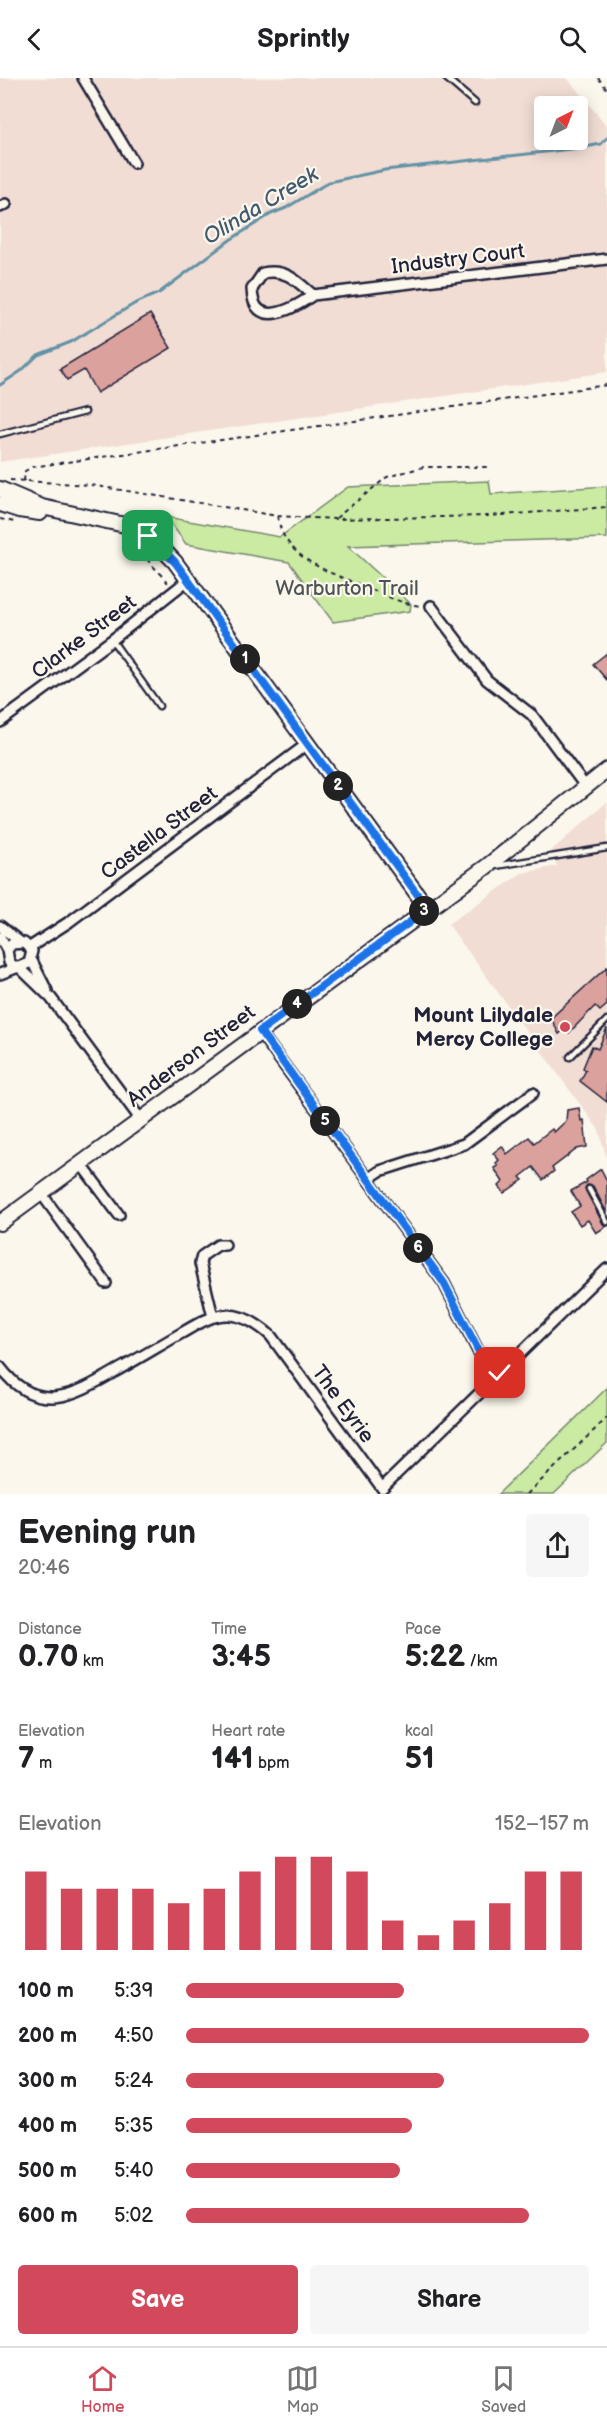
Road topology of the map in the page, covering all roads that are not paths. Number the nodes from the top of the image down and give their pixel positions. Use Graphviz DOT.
graph roads {
  1 [pos="83,78"];
  2 [pos="446,78"];
  3 [pos="475,103"];
  4 [pos="134,163"];
  5 [pos="607,260"];
  6 [pos="313,295"];
  7 [pos="85,412"];
  8 [pos="0,434"];
  9 [pos="2,493"];
  10 [pos="188,580"];
  11 [pos="431,606"];
  12 [pos="112,640"];
  13 [pos="159,706"];
  14 [pos="0,722"];
  15 [pos="307,744"];
  16 [pos="606,774"];
  17 [pos="585,786"];
  18 [pos="607,848"];
  19 [pos="486,867"];
  20 [pos="428,909"];
  21 [pos="0,926"];
  22 [pos="0,937"];
  23 [pos="20,942"];
  24 [pos="30,947"];
  25 [pos="5,955"];
  26 [pos="31,959"];
  27 [pos="17,967"];
  28 [pos="0,974"];
  29 [pos="51,998"];
  30 [pos="607,1020"];
  31 [pos="260,1031"];
  32 [pos="570,1057"];
  33 [pos="533,1093"];
  34 [pos="141,1120"];
  35 [pos="81,1164"];
  36 [pos="368,1179"];
  37 [pos="588,1189"];
  38 [pos="41,1193"];
  39 [pos="119,1215"];
  40 [pos="0,1222"];
  41 [pos="607,1222"];
  42 [pos="225,1245"];
  43 [pos="607,1269"];
  44 [pos="106,1282"];
  45 [pos="213,1317"];
  46 [pos="0,1367"];
  47 [pos="500,1373"];
  48 [pos="380,1491"];
  1 -- 4 [label="street"];
  2 -- 3 [label="lane"];
  5 -- 6 [label="street, Industry Court"];
  6 -- 6 [label="street, Industry Court"];
  7 -- 8 [label="lane"];
  9 -- 10 [label="main road"];
  10 -- 12 [label="street, Clarke Street"];
  10 -- 15 [label="main road"];
  11 -- 17 [label="street"];
  12 -- 13 [label="lane"];
  12 -- 14 [label="street, Clarke Street"];
  15 -- 20 [label="main road"];
  15 -- 24 [label="street, Castella Street"];
  16 -- 17 [label="main road, Anderson Street"];
  17 -- 19 [label="main road, Anderson Street"];
  18 -- 19 [label="lane"];
  19 -- 20 [label="main road, Anderson Street"];
  20 -- 31 [label="main road, Anderson Street"];
  21 -- 23 [label="street"];
  22 -- 25 [label="street"];
  23 -- 24 [label="street"];
  23 -- 25 [label="street"];
  24 -- 26 [label="street"];
  25 -- 27 [label="street"];
  26 -- 27 [label="street"];
  26 -- 29 [label="street"];
  27 -- 28 [label="street"];
  27 -- 29 [label="street"];
  29 -- 34 [label="street"];
  30 -- 32 [label="lane"];
  31 -- 34 [label="main road, Anderson Street"];
  31 -- 36 [label="street"];
  33 -- 36 [label="street"];
  34 -- 35 [label="main road, Anderson Street"];
  35 -- 38 [label="main road, Anderson Street"];
  35 -- 39 [label="street"];
  36 -- 47 [label="street"];
  37 -- 41 [label="lane"];
  38 -- 40 [label="main road, Anderson Street"];
  38 -- 44 [label="street"];
  42 -- 45 [label="street"];
  43 -- 47 [label="street, The Eyrie"];
  45 -- 46 [label="street, The Eyrie"];
  45 -- 48 [label="street, The Eyrie"];
  47 -- 48 [label="street, The Eyrie"];
}
